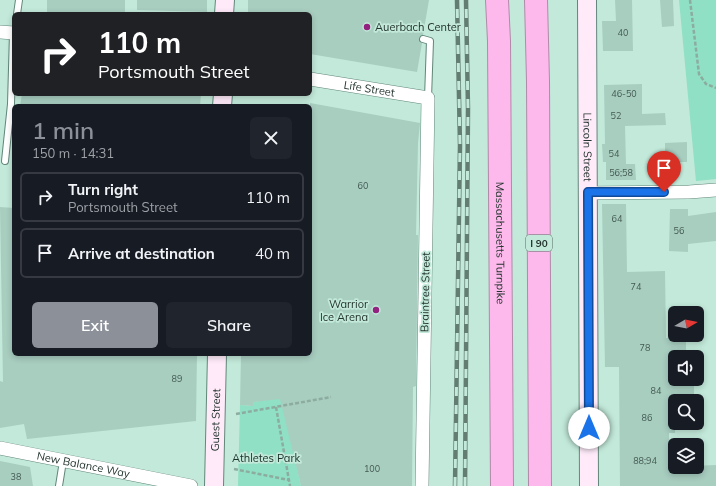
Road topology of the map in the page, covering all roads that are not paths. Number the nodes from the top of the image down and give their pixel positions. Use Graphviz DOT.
graph roads {
  1 [pos="19,0"];
  2 [pos="225,0"];
  3 [pos="497,0"];
  4 [pos="536,0"];
  5 [pos="587,0"];
  6 [pos="17,12"];
  7 [pos="224,12"];
  8 [pos="0,32"];
  9 [pos="12,32"];
  10 [pos="423,39"];
  11 [pos="12,80"];
  12 [pos="312,80"];
  13 [pos="428,98"];
  14 [pos="5,161"];
  15 [pos="716,190"];
  16 [pos="588,192"];
  17 [pos="217,356"];
  18 [pos="0,448"];
  19 [pos="63,461"];
  20 [pos="59,486"];
  21 [pos="191,486"];
  22 [pos="214,486"];
  23 [pos="422,486"];
  24 [pos="502,486"];
  25 [pos="540,486"];
  26 [pos="589,486"];
  1 -- 6 [label="lane"];
  2 -- 7 [label="street"];
  3 -- 24 [label="highway, Massachusetts Turnpike"];
  4 -- 25 [label="highway, I 90"];
  5 -- 16 [label="street, Lincoln Street"];
  8 -- 9 [label="street"];
  10 -- 13 [label="lane"];
  11 -- 14 [label="lane"];
  12 -- 13 [label="street, Life Street"];
  13 -- 23 [label="street, Braintree Street"];
  15 -- 16 [label="street"];
  16 -- 26 [label="street, Lincoln Street"];
  17 -- 22 [label="street, Guest Street"];
  18 -- 19 [label="street, New Balance Way"];
  19 -- 20 [label="lane"];
  19 -- 21 [label="street, New Balance Way"];
}
